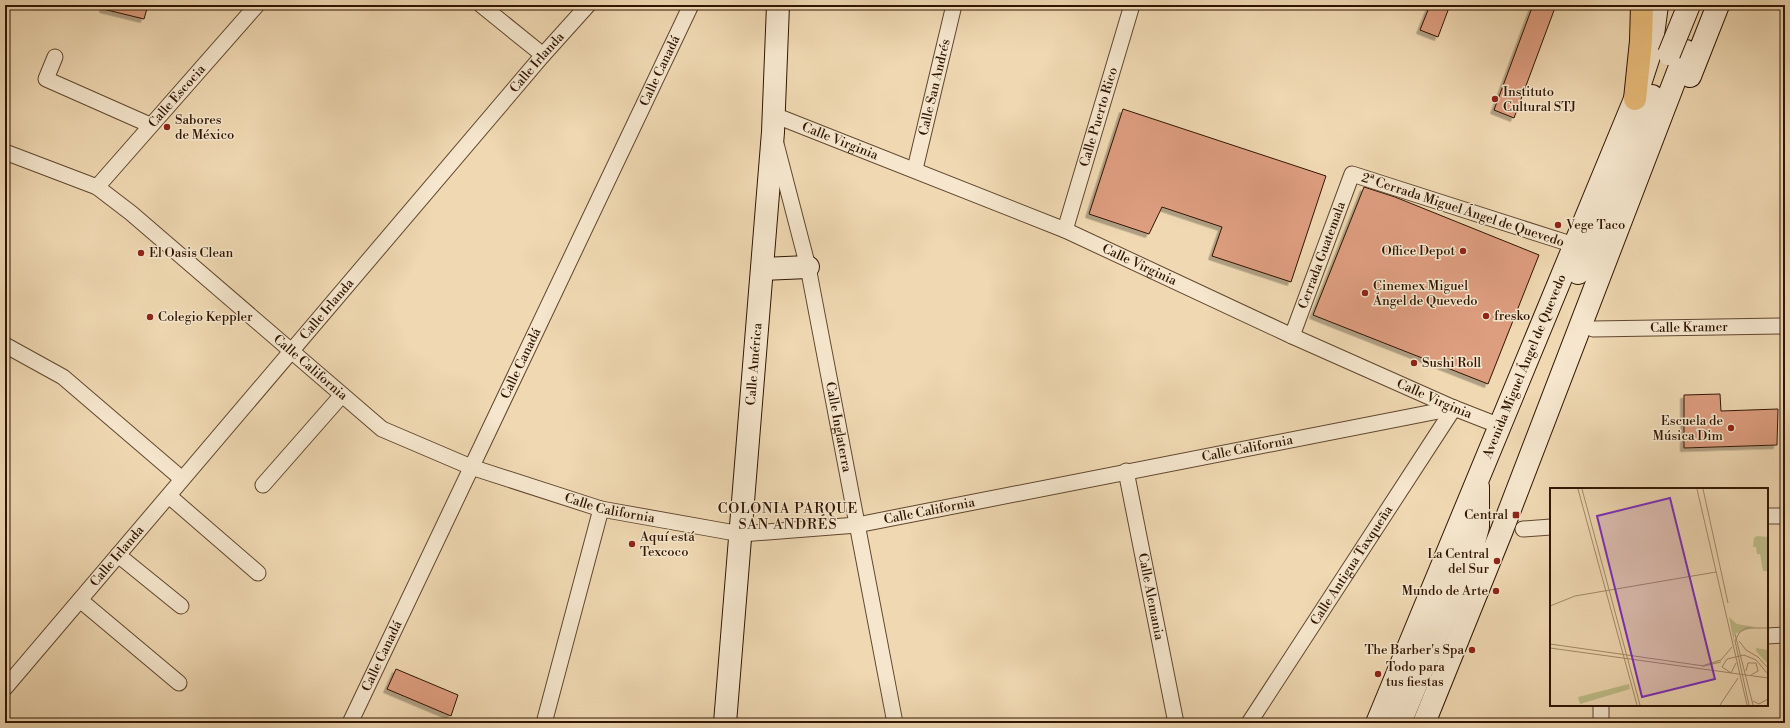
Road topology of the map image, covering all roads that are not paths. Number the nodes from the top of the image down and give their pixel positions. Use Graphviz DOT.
graph roads {
  1 [pos="257,5"];
  2 [pos="481,5"];
  3 [pos="588,5"];
  4 [pos="691,5"];
  5 [pos="778,5"];
  6 [pos="954,5"];
  7 [pos="1132,5"];
  8 [pos="1642,5"];
  9 [pos="1657,5"];
  10 [pos="1689,5"];
  11 [pos="1705,5"];
  12 [pos="1718,5"];
  13 [pos="1676,51"];
  14 [pos="543,55"];
  15 [pos="55,56"];
  16 [pos="1635,99"];
  17 [pos="774,124"];
  18 [pos="150,125"];
  19 [pos="5,152"];
  20 [pos="915,169"];
  21 [pos="1352,174"];
  22 [pos="97,187"];
  23 [pos="1065,230"];
  24 [pos="1574,246"];
  25 [pos="808,267"];
  26 [pos="762,268"];
  27 [pos="1785,326"];
  28 [pos="1593,329"];
  29 [pos="1292,336"];
  30 [pos="5,345"];
  31 [pos="291,352"];
  32 [pos="1518,380"];
  33 [pos="342,395"];
  34 [pos="1454,408"];
  35 [pos="1541,425"];
  36 [pos="1500,426"];
  37 [pos="471,467"];
  38 [pos="1126,471"];
  39 [pos="1478,478"];
  40 [pos="182,480"];
  41 [pos="263,485"];
  42 [pos="169,496"];
  43 [pos="601,509"];
  44 [pos="1768,516"];
  45 [pos="1785,516"];
  46 [pos="857,525"];
  47 [pos="1550,527"];
  48 [pos="1523,529"];
  49 [pos="741,534"];
  50 [pos="118,555"];
  51 [pos="258,573"];
  52 [pos="80,600"];
  53 [pos="181,606"];
  54 [pos="1785,635"];
  55 [pos="1768,636"];
  56 [pos="178,683"];
  57 [pos="5,688"];
  58 [pos="350,723"];
  59 [pos="544,723"];
  60 [pos="724,723"];
  61 [pos="895,723"];
  62 [pos="1176,723"];
  63 [pos="1249,723"];
  64 [pos="1377,723"];
  65 [pos="1400,723"];
  66 [pos="1424,723"];
  1 -- 18 [label="street, Calle Escocia"];
  2 -- 14 [label="street"];
  3 -- 14 [label="street, Calle Irlanda"];
  4 -- 37 [label="street, Calle Canadá"];
  5 -- 17 [label="main road, Calle América"];
  6 -- 20 [label="street, Calle San Andrés"];
  7 -- 23 [label="street, Calle Puerto Rico"];
  8 -- 16 [label="highway"];
  9 -- 13 [label="main road, Avenida Miguel Ángel de Quevedo"];
  10 -- 13 [label="main road, bridge"];
  11 -- 13 [label="main road, Avenida Miguel Ángel de Quevedo"];
  12 -- 13 [label="main road, Avenida Miguel Ángel de Quevedo"];
  13 -- 16 [label="main road, Avenida Miguel Ángel de Quevedo"];
  13 -- 28 [label="main road, Avenida Miguel Ángel de Quevedo"];
  13 -- 32 [label="main road"];
  13 -- 35 [label="main road, Avenida Miguel Ángel de Quevedo"];
  14 -- 31 [label="street, Calle Irlanda"];
  15 -- 18 [label="street"];
  16 -- 24 [label="main road, Avenida Miguel Ángel de Quevedo"];
  17 -- 20 [label="street, Calle Virginia"];
  17 -- 25 [label="street, Calle Inglaterra"];
  17 -- 26 [label="main road, Calle América"];
  18 -- 22 [label="street, Calle Escocia"];
  19 -- 22 [label="street, Calle California"];
  20 -- 23 [label="street, Calle Virginia"];
  21 -- 24 [label="street, 2ª Cerrada Miguel Ángel de Quevedo"];
  21 -- 29 [label="street, Cerrada Guatemala"];
  22 -- 31 [label="street, Calle California"];
  23 -- 29 [label="street, Calle Virginia"];
  24 -- 32 [label="main road, Avenida Miguel Ángel de Quevedo"];
  25 -- 26 [label="main road"];
  25 -- 46 [label="street, Calle Inglaterra"];
  26 -- 49 [label="main road, Calle América"];
  27 -- 28 [label="street, Calle Kramer"];
  28 -- 35 [label="main road, Avenida Miguel Ángel de Quevedo"];
  29 -- 34 [label="street, Calle Virginia"];
  30 -- 40 [label="street"];
  31 -- 33 [label="street, Calle California"];
  31 -- 40 [label="street, Calle Irlanda"];
  32 -- 36 [label="main road, Avenida Miguel Ángel de Quevedo"];
  33 -- 37 [label="street, Calle California"];
  33 -- 41 [label="street"];
  34 -- 36 [label="street, Calle Virginia"];
  34 -- 38 [label="street, Calle California"];
  34 -- 63 [label="street, Calle Antigua Taxqueña"];
  35 -- 66 [label="main road, Avenida Miguel Ángel de Quevedo"];
  36 -- 39 [label="main road, Avenida Miguel Ángel de Quevedo"];
  37 -- 43 [label="street, Calle California"];
  37 -- 58 [label="street, Calle Canadá"];
  38 -- 46 [label="street, Calle California"];
  38 -- 62 [label="street, Calle Alemania"];
  39 -- 64 [label="main road, Avenida Miguel Ángel de Quevedo"];
  39 -- 65 [label="main road"];
  40 -- 42 [label="street, Calle Irlanda"];
  42 -- 50 [label="street, Calle Irlanda"];
  42 -- 51 [label="street"];
  43 -- 49 [label="street, Calle California"];
  43 -- 59 [label="street"];
  44 -- 45 [label="street"];
  46 -- 49 [label="street, Calle California"];
  46 -- 61 [label="street, Calle Inglaterra"];
  47 -- 48 [label="street"];
  49 -- 60 [label="main road, Calle América"];
  50 -- 52 [label="street, Calle Irlanda"];
  50 -- 53 [label="street"];
  52 -- 56 [label="street"];
  52 -- 57 [label="street, Calle Irlanda"];
  54 -- 55 [label="street"];
}
